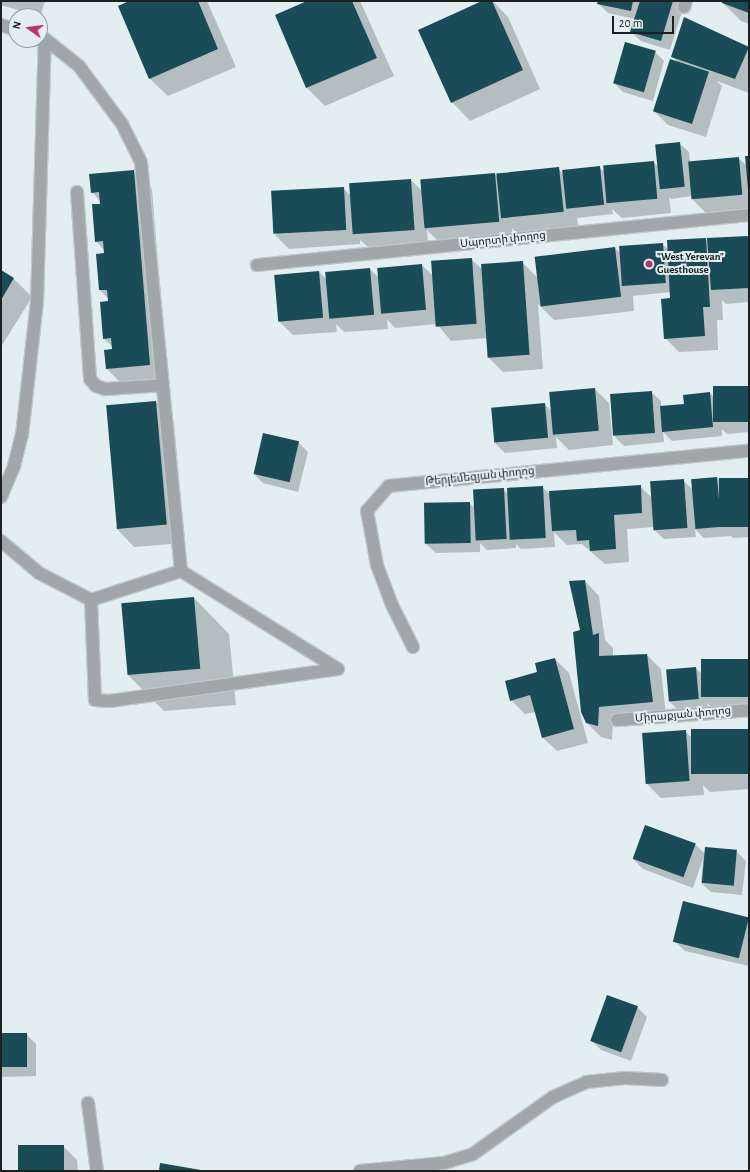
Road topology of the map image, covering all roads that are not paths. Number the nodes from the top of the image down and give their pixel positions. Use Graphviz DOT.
graph roads {
  1 [pos="48,42"];
  2 [pos="43,48"];
  3 [pos="77,192"];
  4 [pos="749,215"];
  5 [pos="257,265"];
  6 [pos="163,386"];
  7 [pos="749,451"];
  8 [pos="1,497"];
  9 [pos="1,541"];
  10 [pos="181,571"];
  11 [pos="91,600"];
  12 [pos="413,647"];
  13 [pos="749,710"];
  14 [pos="618,720"];
  15 [pos="662,1080"];
  16 [pos="88,1103"];
  17 [pos="97,1171"];
  18 [pos="360,1171"];
  1 -- 6 [label="street"];
  2 -- 8 [label="street"];
  3 -- 6 [label="street"];
  4 -- 5 [label="street, Սպորտի փողոց"];
  6 -- 10 [label="street"];
  7 -- 12 [label="street, Թերլեմեզյան փողոց"];
  9 -- 11 [label="street"];
  10 -- 11 [label="street"];
  10 -- 11 [label="street"];
  13 -- 14 [label="street, Միրաքյան փողոց"];
  15 -- 18 [label="street"];
  16 -- 17 [label="street"];
}
